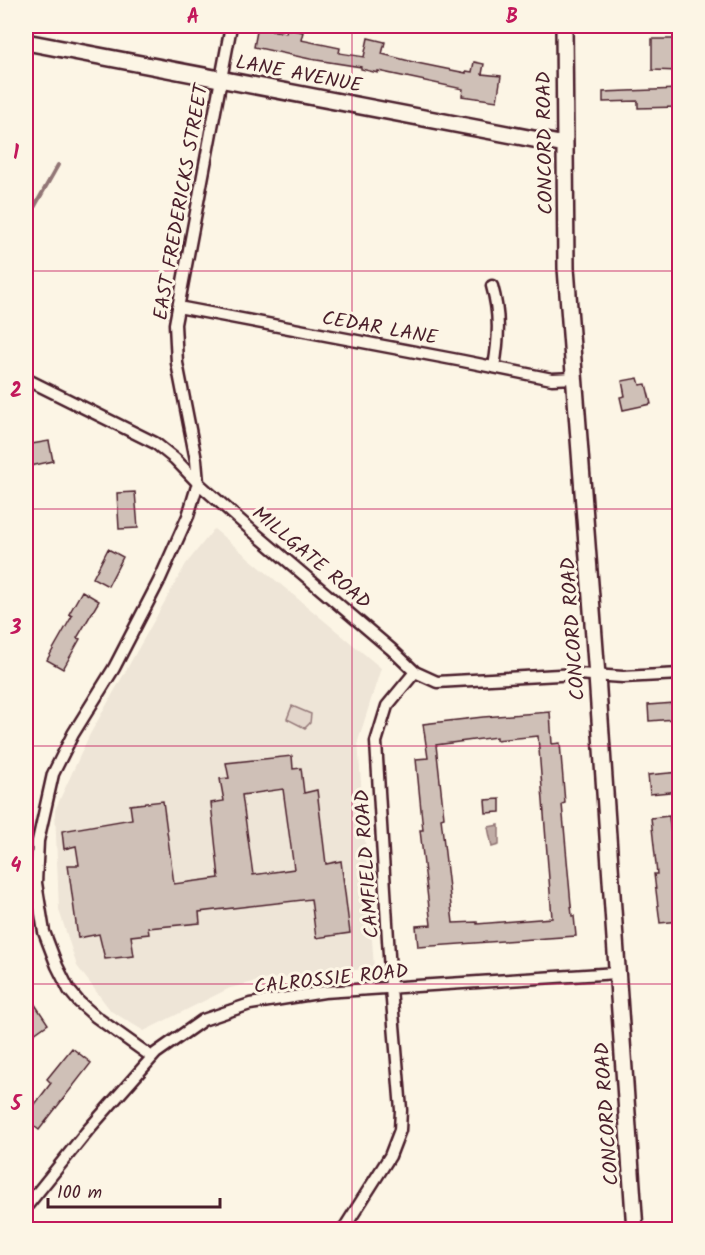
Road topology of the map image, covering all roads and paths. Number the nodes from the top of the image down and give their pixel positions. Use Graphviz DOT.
graph roads {
  1 [pos="231,26"];
  2 [pos="564,26"];
  3 [pos="26,42"];
  4 [pos="219,80"];
  5 [pos="565,145"];
  6 [pos="492,286"];
  7 [pos="178,307"];
  8 [pos="494,367"];
  9 [pos="575,378"];
  10 [pos="26,379"];
  11 [pos="198,483"];
  12 [pos="415,672"];
  13 [pos="680,674"];
  14 [pos="597,676"];
  15 [pos="617,974"];
  16 [pos="391,988"];
  17 [pos="152,1057"];
  18 [pos="26,1207"];
  19 [pos="343,1230"];
  20 [pos="635,1230"];
  1 -- 4 [label="street, EAST FREDERICKS STREET"];
  2 -- 5 [label="street, CONCORD ROAD"];
  3 -- 4 [label="street, LANE AVENUE"];
  4 -- 5 [label="street, LANE AVENUE"];
  4 -- 7 [label="street, EAST FREDERICKS STREET"];
  5 -- 9 [label="street, CONCORD ROAD"];
  6 -- 8 [label="street"];
  7 -- 8 [label="street, CEDAR LANE"];
  7 -- 11 [label="street, EAST FREDERICKS STREET"];
  8 -- 9 [label="street, CEDAR LANE"];
  9 -- 14 [label="street, CONCORD ROAD"];
  10 -- 11 [label="street, MILLGATE ROAD"];
  11 -- 12 [label="street, MILLGATE ROAD"];
  11 -- 17 [label="street, EAST FREDERICKS STREET"];
  12 -- 14 [label="street, MILLGATE ROAD"];
  12 -- 16 [label="street, CAMFIELD ROAD"];
  13 -- 14 [label="street, MILLGATE ROAD"];
  14 -- 15 [label="street, CONCORD ROAD"];
  15 -- 16 [label="street, CALROSSIE ROAD"];
  15 -- 20 [label="street, CONCORD ROAD"];
  16 -- 17 [label="street, CALROSSIE ROAD"];
  16 -- 19 [label="street, CAMFIELD ROAD"];
  17 -- 18 [label="street, CALROSSIE ROAD"];
}
